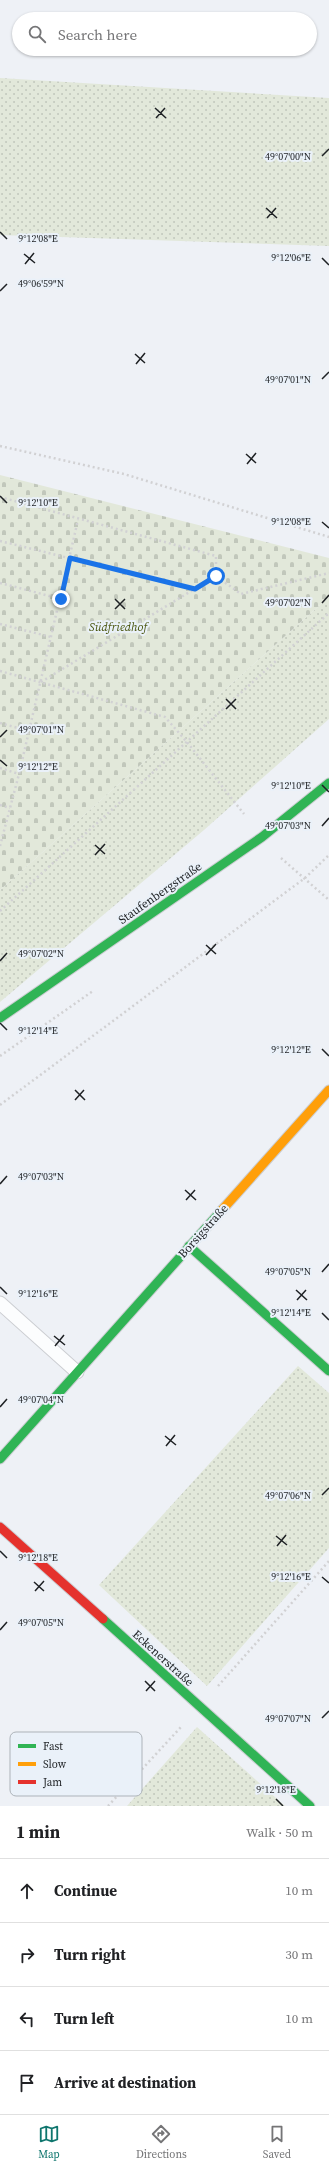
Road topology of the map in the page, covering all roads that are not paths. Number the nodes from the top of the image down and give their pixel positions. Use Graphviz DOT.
graph roads {
  1 [pos="329,783"];
  2 [pos="0,1018"];
  3 [pos="329,1090"];
  4 [pos="189,1246"];
  5 [pos="0,1303"];
  6 [pos="329,1371"];
  7 [pos="77,1372"];
  8 [pos="0,1459"];
  9 [pos="0,1527"];
  10 [pos="310,1806"];
  1 -- 2 [label="street, Staufenbergstraße"];
  3 -- 4 [label="street, Borsigstraße"];
  4 -- 6 [label="street"];
  4 -- 7 [label="street, Borsigstraße"];
  5 -- 7 [label="lane"];
  7 -- 8 [label="street, Borsigstraße"];
  9 -- 10 [label="street, Eckenerstraße"];
}
